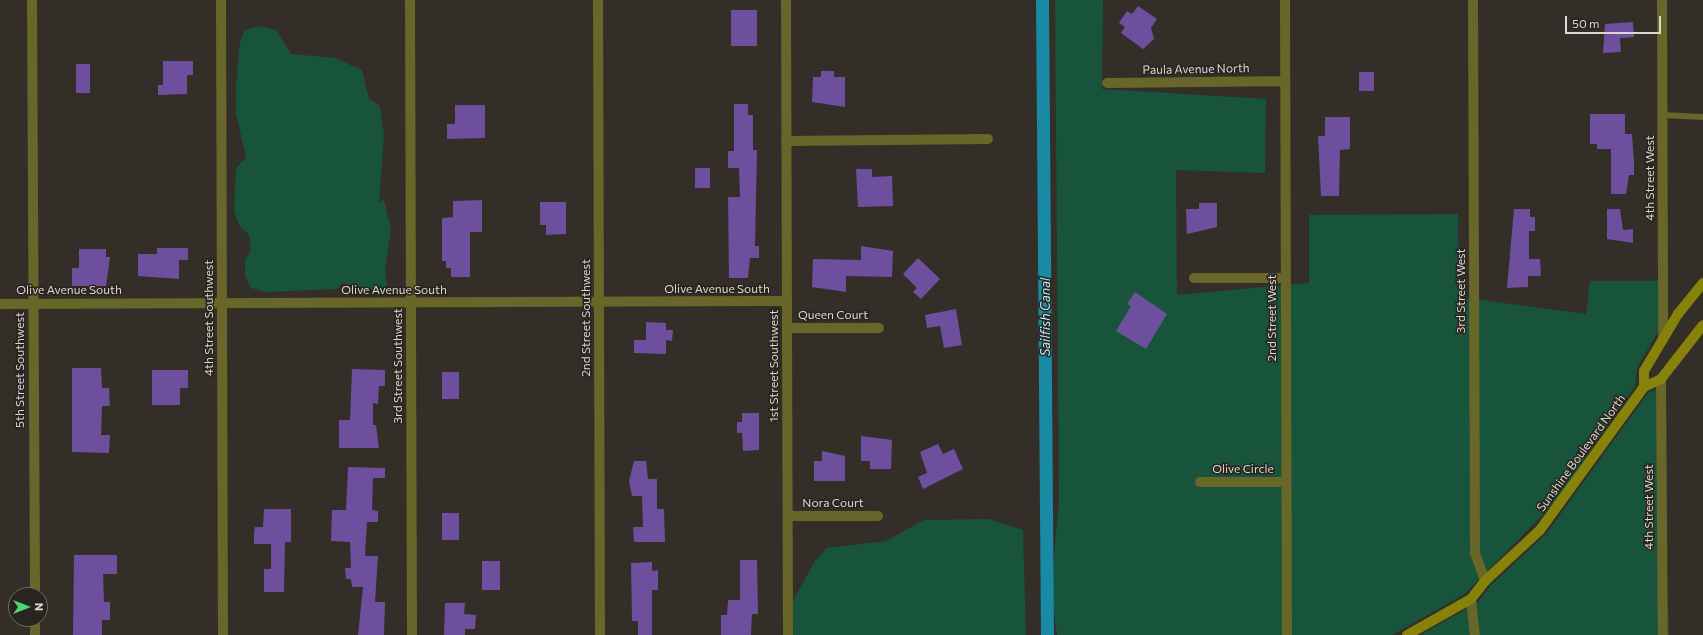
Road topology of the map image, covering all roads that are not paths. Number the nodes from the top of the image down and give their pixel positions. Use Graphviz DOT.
graph roads {
  1 [pos="32,0"];
  2 [pos="221,0"];
  3 [pos="410,0"];
  4 [pos="598,0"];
  5 [pos="786,0"];
  6 [pos="1285,0"];
  7 [pos="1473,0"];
  8 [pos="1662,0"];
  9 [pos="1284,81"];
  10 [pos="1107,83"];
  11 [pos="1662,115"];
  12 [pos="1703,117"];
  13 [pos="988,139"];
  14 [pos="786,141"];
  15 [pos="1194,278"];
  16 [pos="1285,278"];
  17 [pos="1703,283"];
  18 [pos="787,301"];
  19 [pos="599,302"];
  20 [pos="222,303"];
  21 [pos="410,303"];
  22 [pos="0,304"];
  23 [pos="33,304"];
  24 [pos="1703,325"];
  25 [pos="787,328"];
  26 [pos="879,328"];
  27 [pos="1663,337"];
  28 [pos="1661,379"];
  29 [pos="1644,387"];
  30 [pos="1200,482"];
  31 [pos="1286,482"];
  32 [pos="788,516"];
  33 [pos="878,516"];
  34 [pos="1485,581"];
  35 [pos="35,587"];
  36 [pos="1471,599"];
  37 [pos="223,635"];
  38 [pos="412,635"];
  39 [pos="600,635"];
  40 [pos="788,635"];
  41 [pos="1287,635"];
  42 [pos="1406,635"];
  43 [pos="1475,635"];
  44 [pos="1663,635"];
  1 -- 23 [label="street, 5th Street Southwest"];
  2 -- 20 [label="street, 4th Street Southwest"];
  3 -- 21 [label="street, 3rd Street Southwest"];
  4 -- 19 [label="street, 2nd Street Southwest"];
  5 -- 14 [label="street, 1st Street Southwest"];
  6 -- 9 [label="street, 2nd Street West"];
  7 -- 34 [label="street, 3rd Street West"];
  8 -- 11 [label="street, 4th Street West"];
  9 -- 10 [label="street, Paula Avenue North"];
  9 -- 16 [label="street, 2nd Street West"];
  11 -- 12 [label="lane"];
  11 -- 27 [label="street, 4th Street West"];
  13 -- 14 [label="street"];
  14 -- 18 [label="street, 1st Street Southwest"];
  15 -- 16 [label="street"];
  16 -- 31 [label="street, 2nd Street West"];
  17 -- 27 [label="street, Sunshine Boulevard North"];
  18 -- 19 [label="street, Olive Avenue South"];
  18 -- 25 [label="street, 1st Street Southwest"];
  19 -- 21 [label="street, Olive Avenue South"];
  19 -- 39 [label="street, 2nd Street Southwest"];
  20 -- 21 [label="street, Olive Avenue South"];
  20 -- 23 [label="street, Olive Avenue South"];
  20 -- 37 [label="street, 4th Street Southwest"];
  21 -- 38 [label="street, 3rd Street Southwest"];
  22 -- 23 [label="street, Olive Avenue South"];
  23 -- 35 [label="street, 5th Street Southwest"];
  24 -- 28 [label="street, Sunshine Boulevard North"];
  25 -- 26 [label="street, Queen Court"];
  25 -- 32 [label="street, 1st Street Southwest"];
  27 -- 29 [label="street, Sunshine Boulevard North"];
  28 -- 29 [label="street, Sunshine Boulevard North"];
  28 -- 44 [label="street, 4th Street West"];
  29 -- 34 [label="street, Sunshine Boulevard North"];
  30 -- 31 [label="street, Olive Circle"];
  31 -- 41 [label="street, 2nd Street West"];
  32 -- 33 [label="street, Nora Court"];
  32 -- 40 [label="street, 1st Street Southwest"];
  34 -- 36 [label="street, Sunshine Boulevard North"];
  36 -- 42 [label="street, Sunshine Boulevard North"];
  36 -- 43 [label="street"];
}
